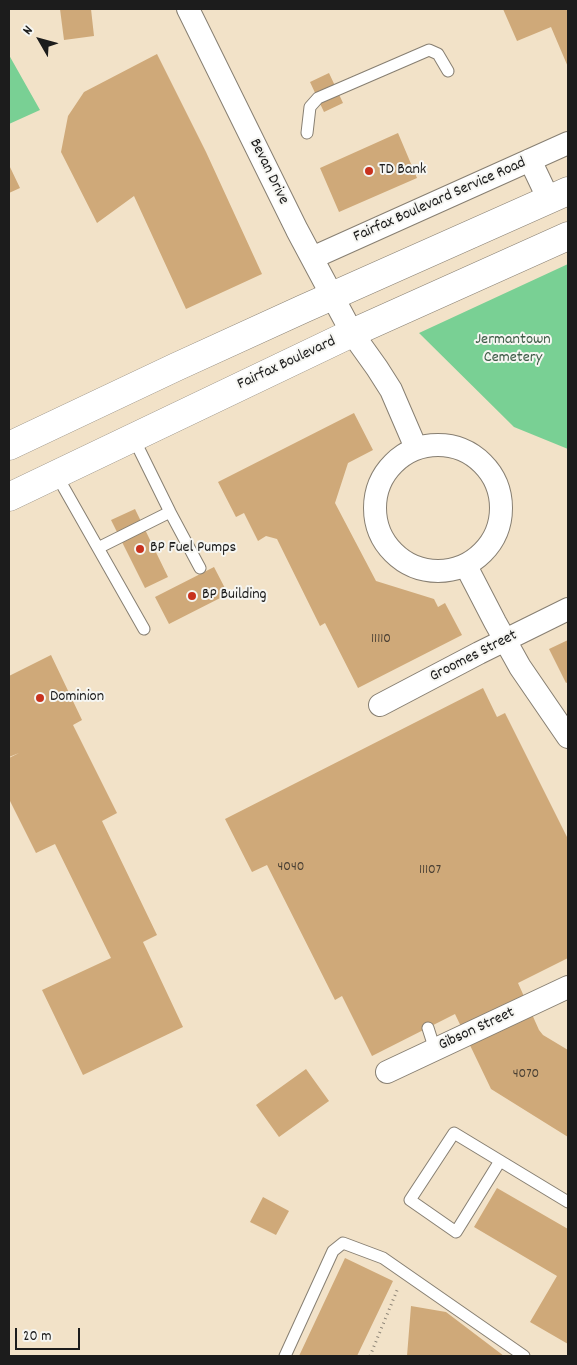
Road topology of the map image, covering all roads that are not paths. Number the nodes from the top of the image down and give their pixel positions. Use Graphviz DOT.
graph roads {
  1 [pos="188,9"];
  2 [pos="448,71"];
  3 [pos="307,133"];
  4 [pos="568,143"];
  5 [pos="530,160"];
  6 [pos="558,196"];
  7 [pos="568,236"];
  8 [pos="312,258"];
  9 [pos="331,296"];
  10 [pos="352,333"];
  11 [pos="133,438"];
  12 [pos="9,446"];
  13 [pos="416,448"];
  14 [pos="56,474"];
  15 [pos="9,497"];
  16 [pos="170,512"];
  17 [pos="98,548"];
  18 [pos="466,566"];
  19 [pos="200,568"];
  20 [pos="568,609"];
  21 [pos="144,629"];
  22 [pos="505,641"];
  23 [pos="380,705"];
  24 [pos="568,737"];
  25 [pos="568,987"];
  26 [pos="428,1028"];
  27 [pos="435,1050"];
  28 [pos="387,1072"];
  29 [pos="500,1161"];
  30 [pos="568,1202"];
  31 [pos="285,1356"];
  32 [pos="524,1356"];
  1 -- 8 [label="street, Bevan Drive"];
  2 -- 3 [label="lane"];
  4 -- 5 [label="street, Fairfax Boulevard Service Road"];
  5 -- 6 [label="street"];
  5 -- 8 [label="street, Fairfax Boulevard Service Road"];
  6 -- 9 [label="main road"];
  7 -- 10 [label="main road, Fairfax Boulevard"];
  8 -- 9 [label="street, Bevan Drive"];
  9 -- 10 [label="street, Bevan Drive"];
  9 -- 12 [label="main road"];
  10 -- 11 [label="main road, Fairfax Boulevard"];
  10 -- 13 [label="street, Bevan Drive"];
  11 -- 14 [label="main road, Fairfax Boulevard"];
  11 -- 16 [label="lane"];
  13 -- 18 [label="street"];
  13 -- 18 [label="street"];
  14 -- 15 [label="main road, Fairfax Boulevard"];
  14 -- 17 [label="lane"];
  16 -- 17 [label="lane"];
  16 -- 19 [label="lane"];
  17 -- 21 [label="lane"];
  18 -- 22 [label="street"];
  20 -- 22 [label="street, Groomes Street"];
  22 -- 23 [label="street, Groomes Street"];
  22 -- 24 [label="street"];
  25 -- 27 [label="street, Gibson Street"];
  26 -- 27 [label="lane"];
  27 -- 28 [label="street, Gibson Street"];
  29 -- 29 [label="lane"];
  29 -- 30 [label="lane"];
  31 -- 32 [label="lane"];
}
